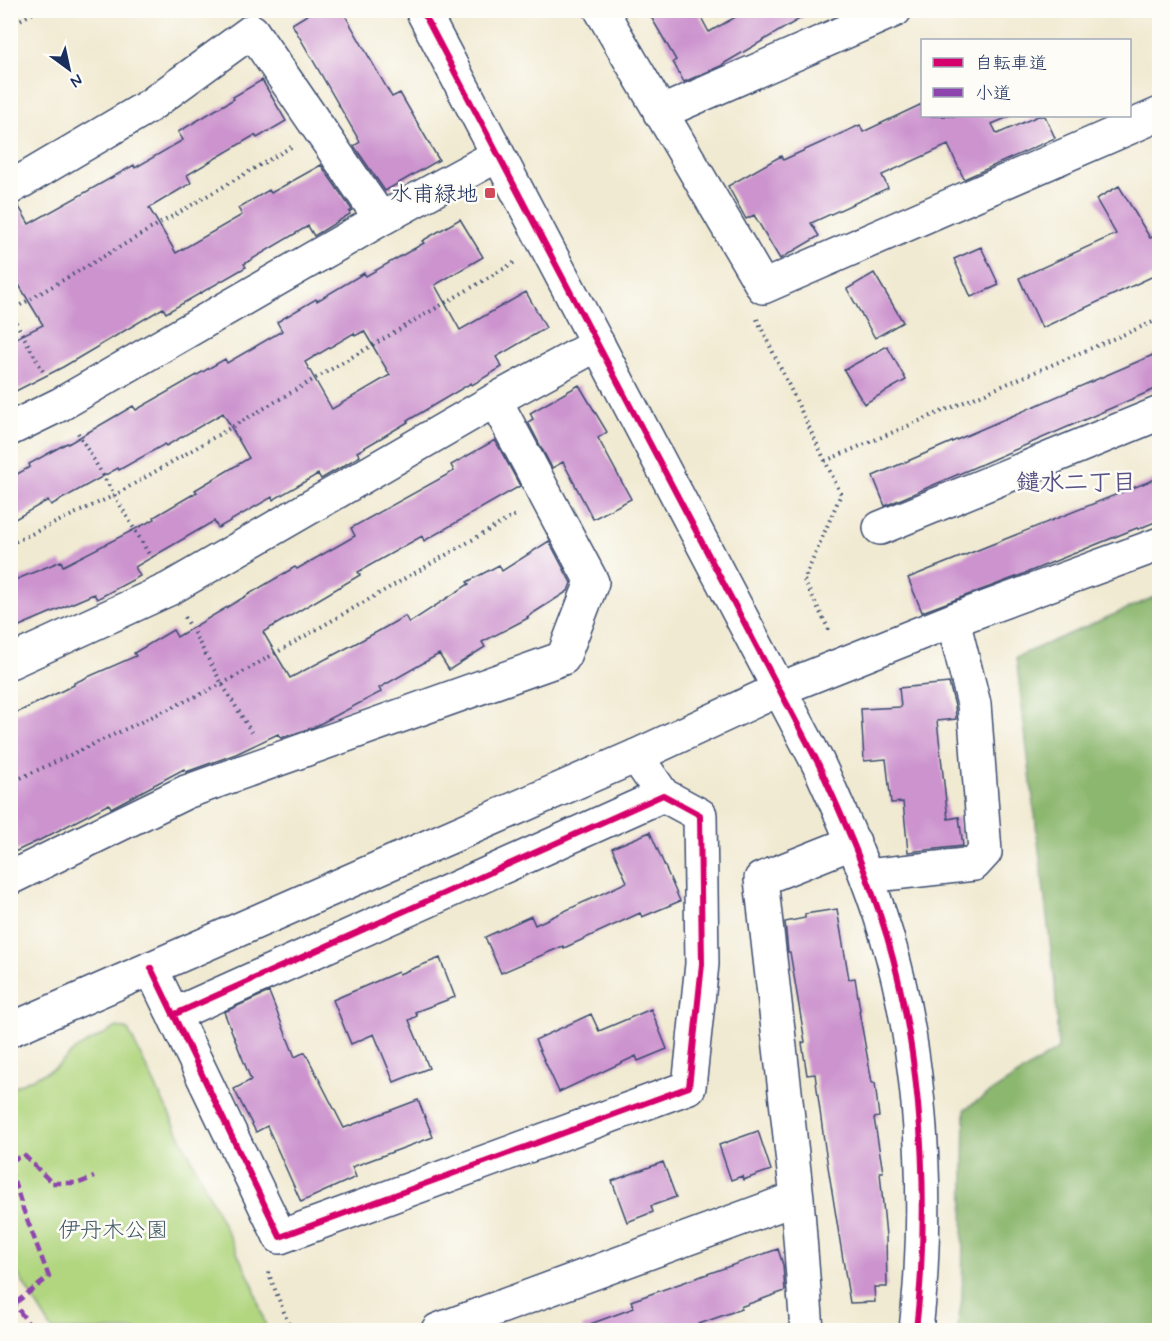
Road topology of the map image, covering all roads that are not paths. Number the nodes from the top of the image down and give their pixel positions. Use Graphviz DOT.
graph roads {
  1 [pos="422,10"];
  2 [pos="601,10"];
  3 [pos="895,10"];
  4 [pos="660,112"];
  5 [pos="1160,114"];
  6 [pos="498,154"];
  7 [pos="10,188"];
  8 [pos="381,219"];
  9 [pos="598,344"];
  10 [pos="495,400"];
  11 [pos="1160,413"];
  12 [pos="10,429"];
  13 [pos="880,528"];
  14 [pos="1160,544"];
  15 [pos="953,620"];
  16 [pos="10,662"];
  17 [pos="780,689"];
  18 [pos="636,756"];
  19 [pos="663,795"];
  20 [pos="854,842"];
  21 [pos="867,876"];
  22 [pos="10,878"];
  23 [pos="151,968"];
  24 [pos="173,1015"];
  25 [pos="10,1030"];
  26 [pos="797,1198"];
  27 [pos="438,1330"];
  28 [pos="810,1330"];
  29 [pos="916,1330"];
  1 -- 6 [label="street"];
  2 -- 4 [label="street"];
  3 -- 4 [label="street"];
  4 -- 5 [label="street"];
  6 -- 8 [label="street"];
  6 -- 9 [label="street"];
  7 -- 8 [label="street"];
  8 -- 12 [label="street"];
  9 -- 10 [label="street"];
  9 -- 17 [label="street"];
  10 -- 16 [label="street"];
  10 -- 22 [label="street"];
  11 -- 13 [label="street"];
  14 -- 15 [label="street"];
  15 -- 17 [label="street"];
  15 -- 21 [label="street"];
  17 -- 18 [label="street"];
  17 -- 20 [label="street"];
  18 -- 19 [label="street"];
  18 -- 23 [label="street"];
  19 -- 24 [label="street"];
  19 -- 24 [label="street"];
  20 -- 21 [label="street"];
  20 -- 26 [label="street"];
  21 -- 29 [label="street"];
  23 -- 24 [label="street"];
  23 -- 25 [label="street"];
  26 -- 27 [label="street"];
  26 -- 28 [label="street"];
}
